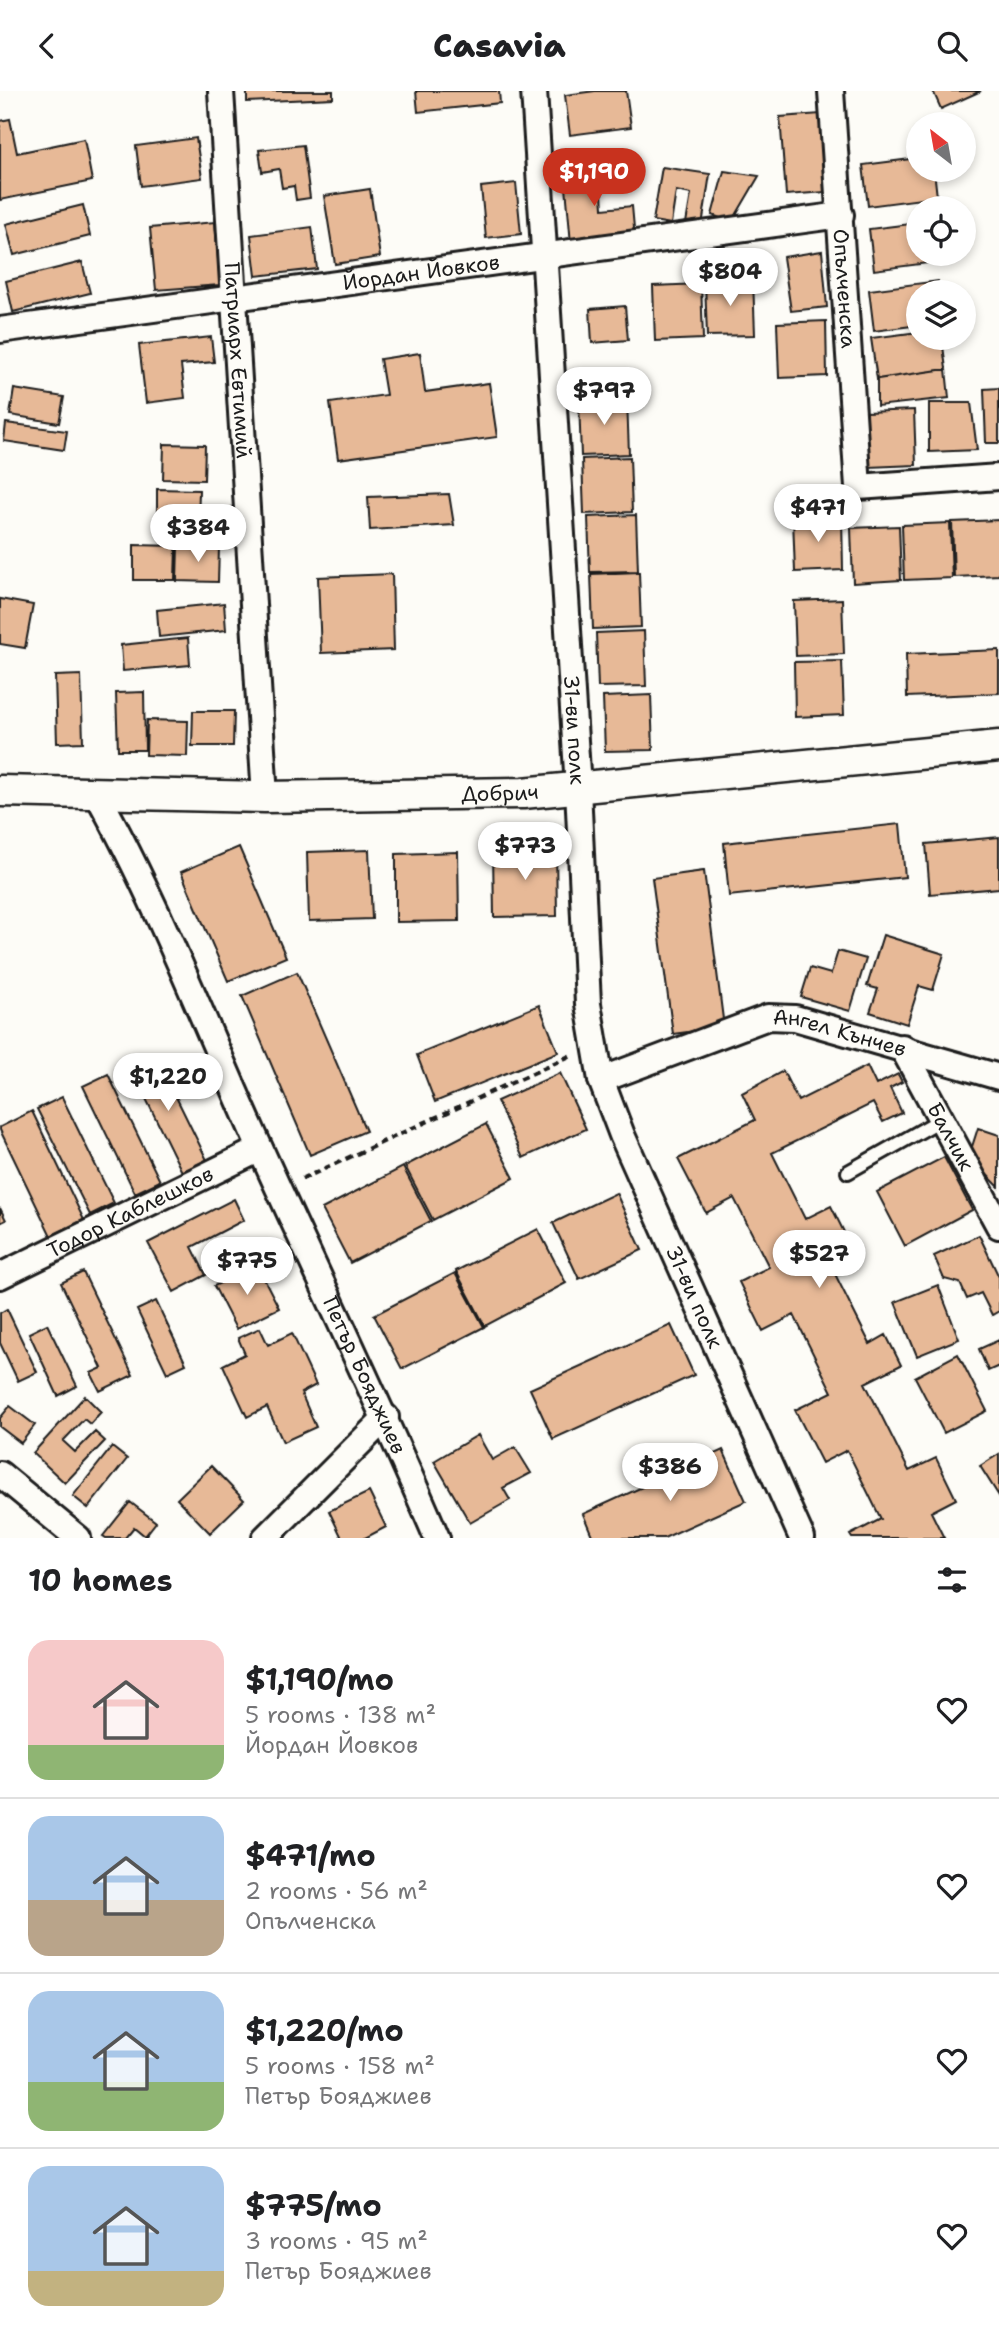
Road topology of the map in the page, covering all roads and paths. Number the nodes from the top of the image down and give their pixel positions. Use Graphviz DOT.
graph roads {
  1 [pos="221,91"];
  2 [pos="534,91"];
  3 [pos="831,91"];
  4 [pos="841,215"];
  5 [pos="544,257"];
  6 [pos="232,298"];
  7 [pos="0,330"];
  8 [pos="999,477"];
  9 [pos="999,746"];
  10 [pos="578,788"];
  11 [pos="0,791"];
  12 [pos="39,792"];
  13 [pos="97,794"];
  14 [pos="265,797"];
  15 [pos="0,803"];
  16 [pos="594,1045"];
  17 [pos="902,1047"];
  18 [pos="999,1077"];
  19 [pos="601,1080"];
  20 [pos="942,1119"];
  21 [pos="260,1149"];
  22 [pos="848,1172"];
  23 [pos="279,1189"];
  24 [pos="999,1226"];
  25 [pos="0,1276"];
  26 [pos="386,1417"];
  27 [pos="0,1474"];
  28 [pos="78,1538"];
  29 [pos="265,1538"];
  30 [pos="438,1538"];
  31 [pos="802,1538"];
  1 -- 6 [label="street, Патриарх Евтимий"];
  2 -- 5 [label="street, 31-ви полк"];
  3 -- 4 [label="street, Опълченска"];
  4 -- 5 [label="street, Йордан Йовков"];
  4 -- 8 [label="street, Опълченска"];
  5 -- 6 [label="street, Йордан Йовков"];
  5 -- 10 [label="street, 31-ви полк"];
  6 -- 7 [label="street, Йордан Йовков"];
  6 -- 14 [label="street, Патриарх Евтимий"];
  9 -- 10 [label="street, Добрич"];
  10 -- 14 [label="street, Добрич"];
  10 -- 16 [label="street, 31-ви полк"];
  11 -- 12 [label="street, Добрич"];
  12 -- 13 [label="street, Добрич"];
  12 -- 15 [label="street"];
  13 -- 14 [label="street, Добрич"];
  13 -- 21 [label="street, Петър Бояджиев"];
  16 -- 19 [label="street, 31-ви полк"];
  16 -- 23 [label="path"];
  17 -- 18 [label="street, Ангел Кънчев"];
  17 -- 19 [label="street, Ангел Кънчев"];
  17 -- 20 [label="street, Балчик"];
  19 -- 31 [label="street, 31-ви полк"];
  20 -- 22 [label="lane"];
  20 -- 24 [label="street, Балчик"];
  21 -- 23 [label="street, Петър Бояджиев"];
  21 -- 25 [label="street, Тодор Каблешков"];
  23 -- 26 [label="street, Петър Бояджиев"];
  26 -- 29 [label="street"];
  26 -- 30 [label="street, Петър Бояджиев"];
  27 -- 28 [label="street"];
}
